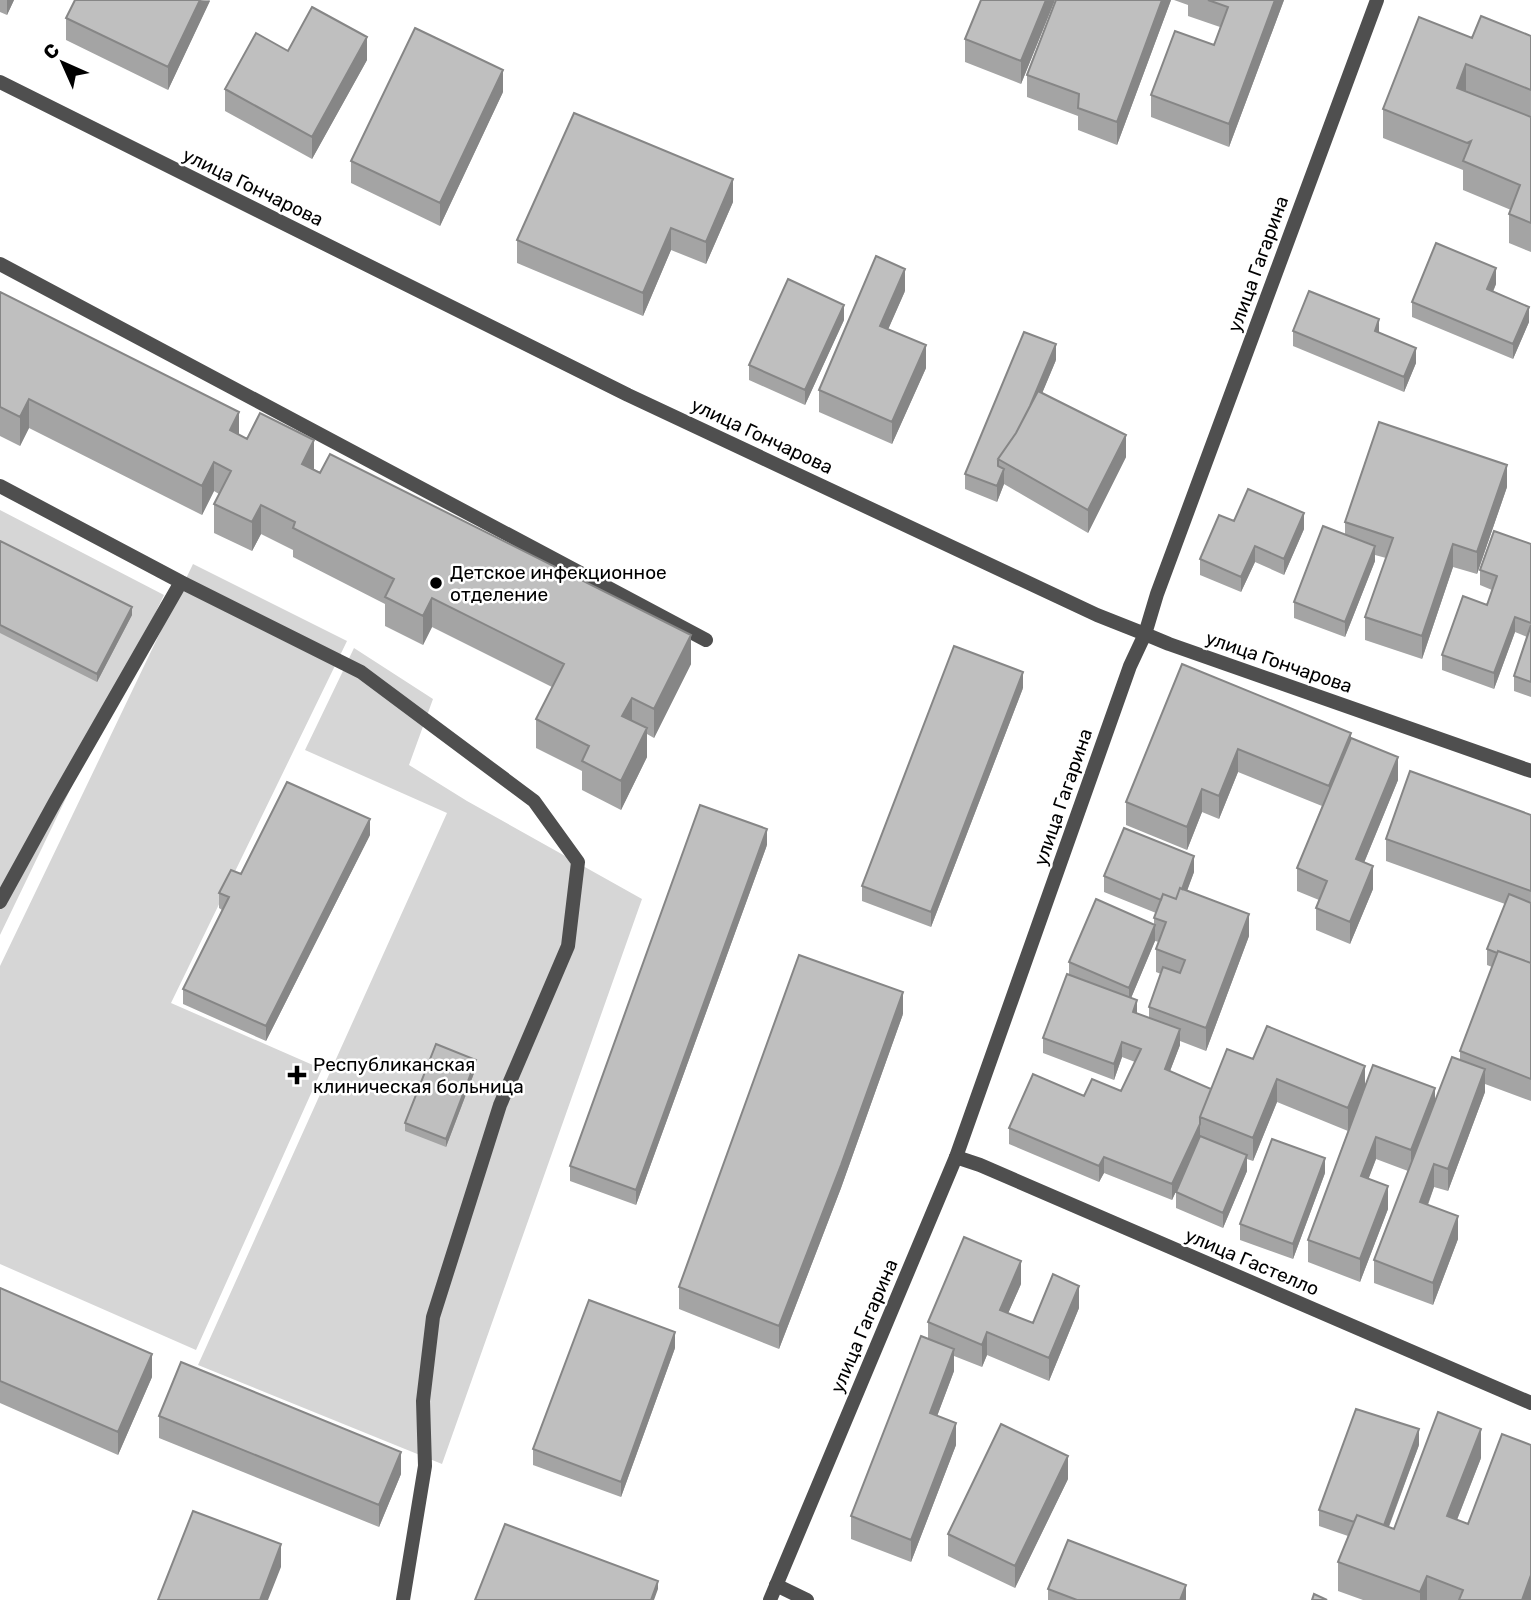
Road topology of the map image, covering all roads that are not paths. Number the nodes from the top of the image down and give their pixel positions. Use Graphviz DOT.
graph roads {
  1 [pos="1377,0"];
  2 [pos="0,82"];
  3 [pos="0,264"];
  4 [pos="0,486"];
  5 [pos="181,582"];
  6 [pos="1145,634"];
  7 [pos="706,640"];
  8 [pos="1531,771"];
  9 [pos="0,902"];
  10 [pos="956,1157"];
  11 [pos="1531,1403"];
  12 [pos="776,1585"];
  13 [pos="403,1600"];
  14 [pos="770,1600"];
  15 [pos="807,1600"];
  1 -- 6 [label="street, улица Гагарина"];
  2 -- 6 [label="street, улица Гончарова"];
  3 -- 7 [label="street"];
  4 -- 5 [label="street"];
  5 -- 9 [label="street"];
  5 -- 13 [label="street"];
  6 -- 8 [label="street, улица Гончарова"];
  6 -- 10 [label="street, улица Гагарина"];
  10 -- 11 [label="street, улица Гастелло"];
  10 -- 12 [label="street, улица Гагарина"];
  12 -- 14 [label="street, улица Гагарина"];
  12 -- 15 [label="street"];
}
